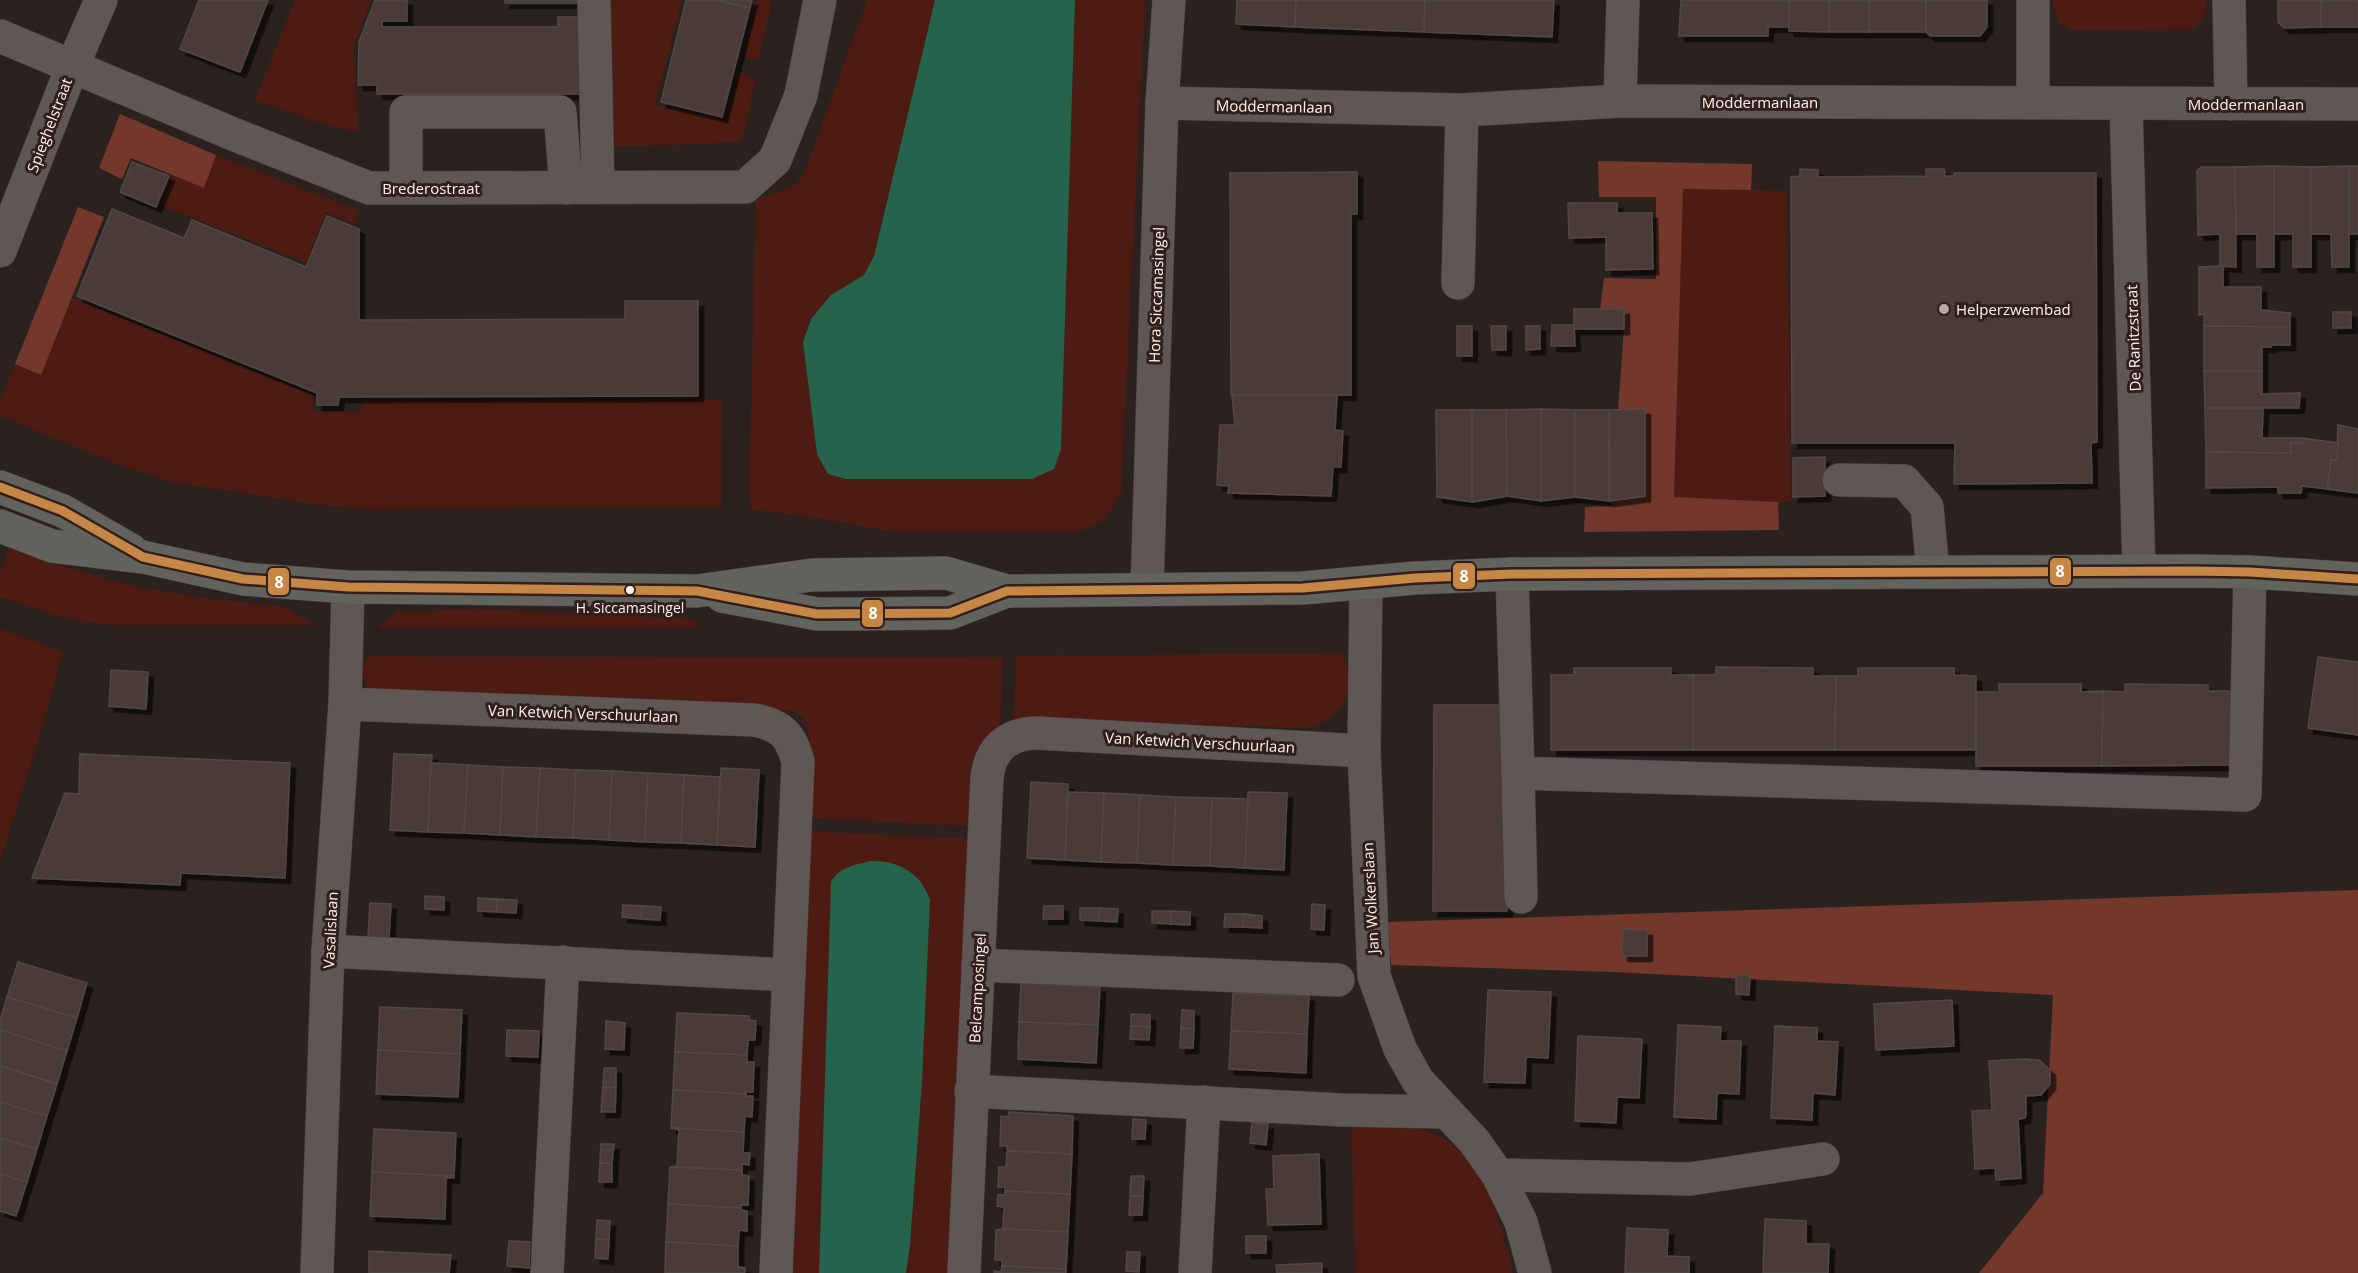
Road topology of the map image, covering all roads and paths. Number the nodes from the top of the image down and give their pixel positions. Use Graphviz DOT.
graph roads {
  1 [pos="101,0"];
  2 [pos="594,0"];
  3 [pos="820,0"];
  4 [pos="1169,0"];
  5 [pos="1623,0"];
  6 [pos="2033,0"];
  7 [pos="2229,0"];
  8 [pos="0,36"];
  9 [pos="73,65"];
  10 [pos="1620,101"];
  11 [pos="2033,102"];
  12 [pos="1162,103"];
  13 [pos="2126,104"];
  14 [pos="2231,104"];
  15 [pos="2358,104"];
  16 [pos="1462,110"];
  17 [pos="582,187"];
  18 [pos="406,188"];
  19 [pos="0,251"];
  20 [pos="1458,283"];
  21 [pos="1839,480"];
  22 [pos="0,487"];
  23 [pos="0,526"];
  24 [pos="143,557"];
  25 [pos="2139,571"];
  26 [pos="1933,572"];
  27 [pos="2250,572"];
  28 [pos="1512,574"];
  29 [pos="2358,579"];
  30 [pos="1366,582"];
  31 [pos="348,587"];
  32 [pos="1147,590"];
  33 [pos="345,704"];
  34 [pos="1036,733"];
  35 [pos="1364,751"];
  36 [pos="1518,773"];
  37 [pos="1521,897"];
  38 [pos="328,951"];
  39 [pos="563,962"];
  40 [pos="978,965"];
  41 [pos="789,975"];
  42 [pos="1338,980"];
  43 [pos="971,1091"];
  44 [pos="1204,1102"];
  45 [pos="1445,1112"];
  46 [pos="1823,1159"];
  47 [pos="1498,1175"];
  48 [pos="317,1273"];
  49 [pos="547,1273"];
  50 [pos="776,1273"];
  51 [pos="964,1273"];
  52 [pos="1195,1273"];
  53 [pos="1535,1273"];
  1 -- 9 [label="street, Spieghelstraat"];
  2 -- 17 [label="street"];
  3 -- 17 [label="street, Brederostraat"];
  4 -- 12 [label="street, Hora Siccamasingel"];
  5 -- 10 [label="street"];
  6 -- 11 [label="street"];
  7 -- 14 [label="street"];
  8 -- 9 [label="street, Brederostraat"];
  9 -- 18 [label="street, Brederostraat"];
  9 -- 19 [label="street, Spieghelstraat"];
  10 -- 11 [label="street, Moddermanlaan"];
  10 -- 16 [label="street, Moddermanlaan"];
  11 -- 13 [label="street, Moddermanlaan"];
  12 -- 16 [label="street, Moddermanlaan"];
  12 -- 32 [label="street, Hora Siccamasingel"];
  13 -- 14 [label="street, Moddermanlaan"];
  13 -- 25 [label="street, De Ranitzstraat"];
  14 -- 15 [label="street, Moddermanlaan"];
  16 -- 20 [label="street"];
  17 -- 18 [label="street, Brederostraat"];
  17 -- 18 [label="street"];
  21 -- 26 [label="street"];
  22 -- 24 [label="main road"];
  23 -- 24 [label="main road"];
  24 -- 31 [label="main road"];
  25 -- 26 [label="main road"];
  25 -- 27 [label="main road"];
  26 -- 28 [label="main road"];
  27 -- 29 [label="main road"];
  27 -- 36 [label="street"];
  28 -- 30 [label="main road"];
  28 -- 36 [label="street"];
  30 -- 32 [label="main road"];
  30 -- 35 [label="street, Jan Wolkerslaan"];
  31 -- 32 [label="main road"];
  31 -- 33 [label="street, Vasalislaan"];
  33 -- 38 [label="street, Vasalislaan"];
  33 -- 41 [label="street, Van Ketwich Verschuurlaan"];
  34 -- 35 [label="street, Van Ketwich Verschuurlaan"];
  34 -- 40 [label="street, Belcamposingel"];
  35 -- 45 [label="street, Jan Wolkerslaan"];
  36 -- 37 [label="street"];
  38 -- 39 [label="street"];
  38 -- 48 [label="street, Vasalislaan"];
  39 -- 41 [label="street"];
  39 -- 49 [label="street"];
  40 -- 42 [label="street"];
  40 -- 43 [label="street, Belcamposingel"];
  41 -- 50 [label="street"];
  43 -- 44 [label="street"];
  43 -- 51 [label="street, Belcamposingel"];
  44 -- 45 [label="street"];
  44 -- 52 [label="street"];
  45 -- 47 [label="street, Jan Wolkerslaan"];
  46 -- 47 [label="street"];
  47 -- 53 [label="street, Jan Wolkerslaan"];
}
